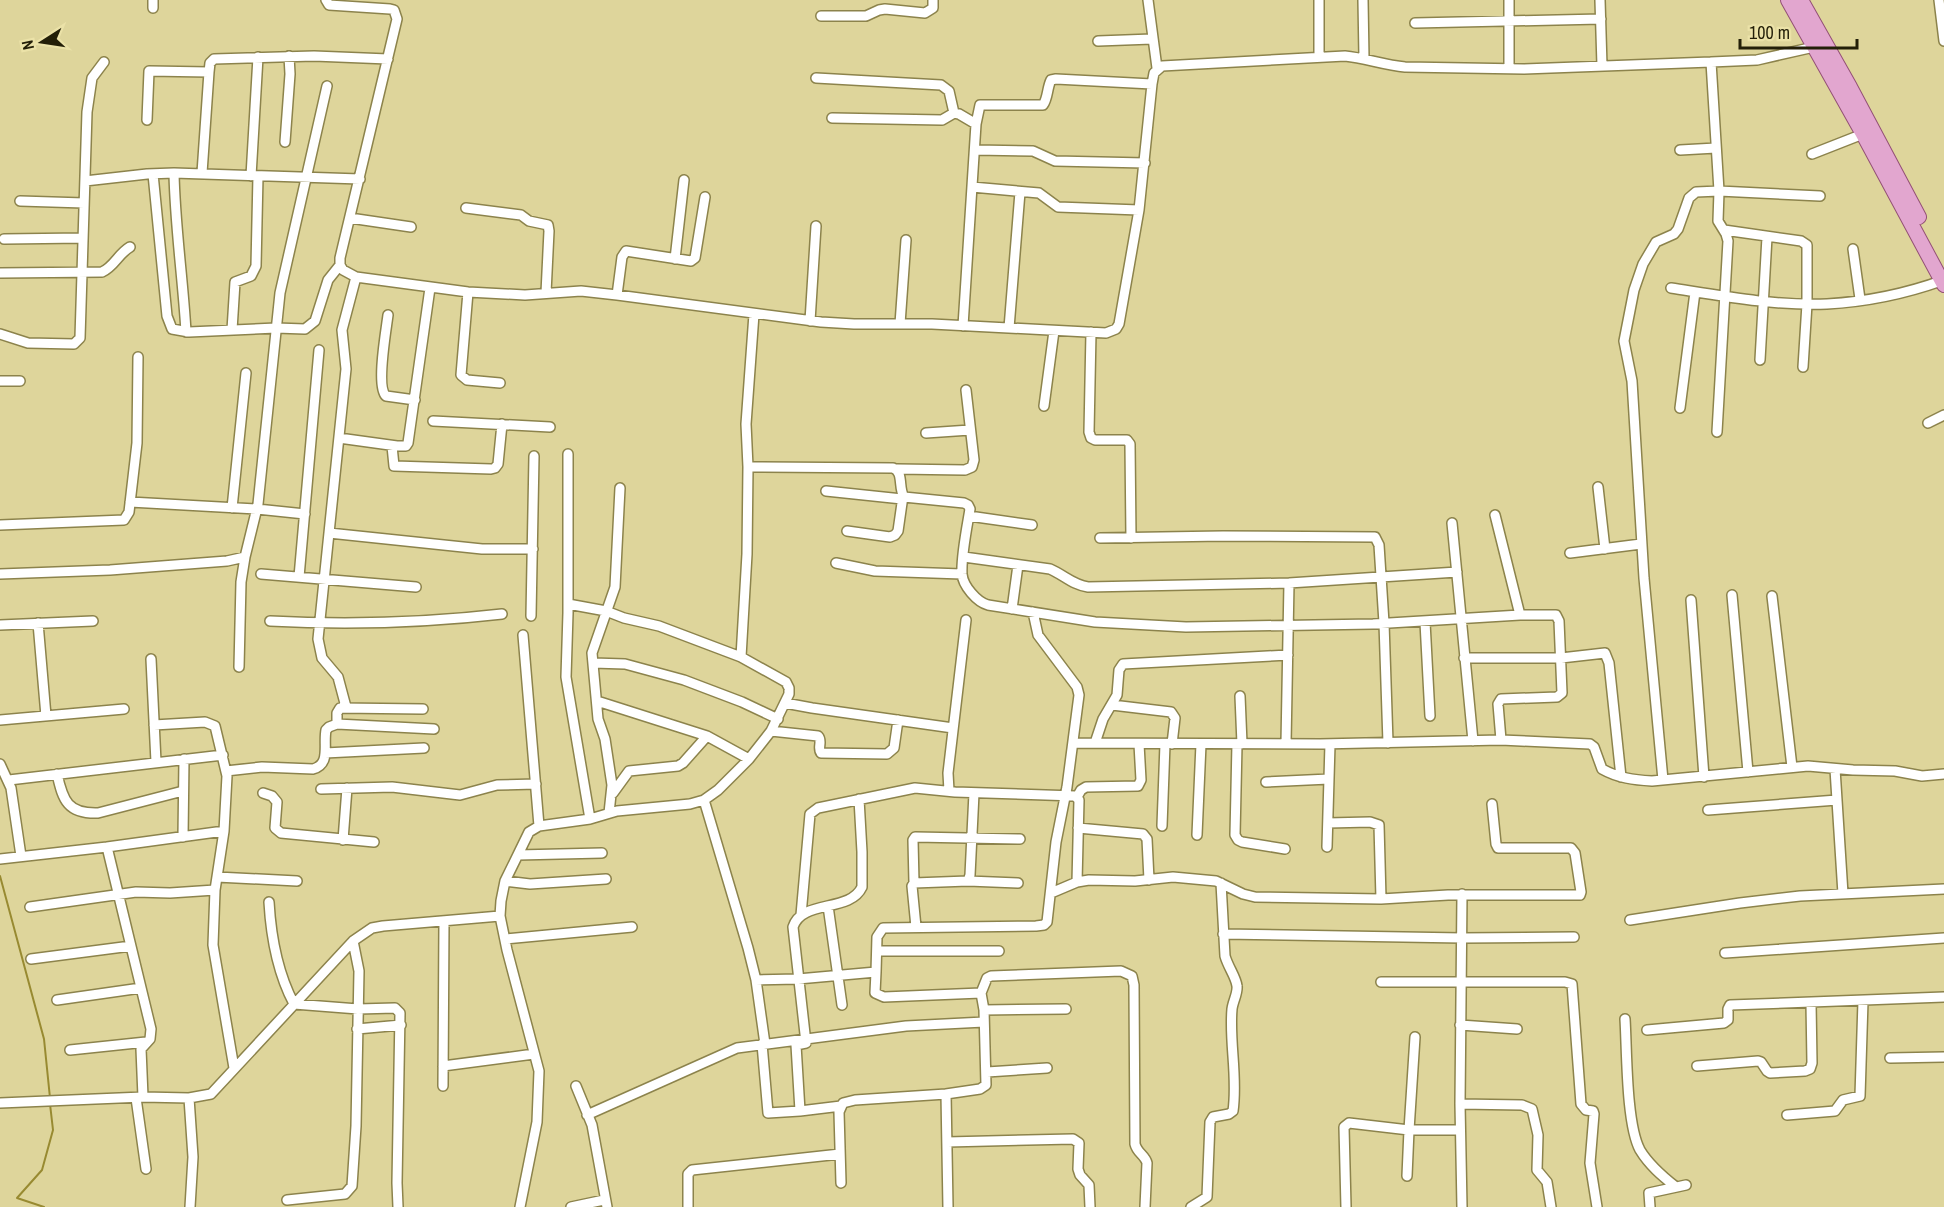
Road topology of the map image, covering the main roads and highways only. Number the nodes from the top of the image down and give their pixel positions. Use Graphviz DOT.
graph roads {
  1 [pos="1788,0"];
  2 [pos="1801,0"];
  3 [pos="1944,265"];
  4 [pos="1943,282"];
  1 -- 4 [label="main road"];
  2 -- 3 [label="main road"];
}
